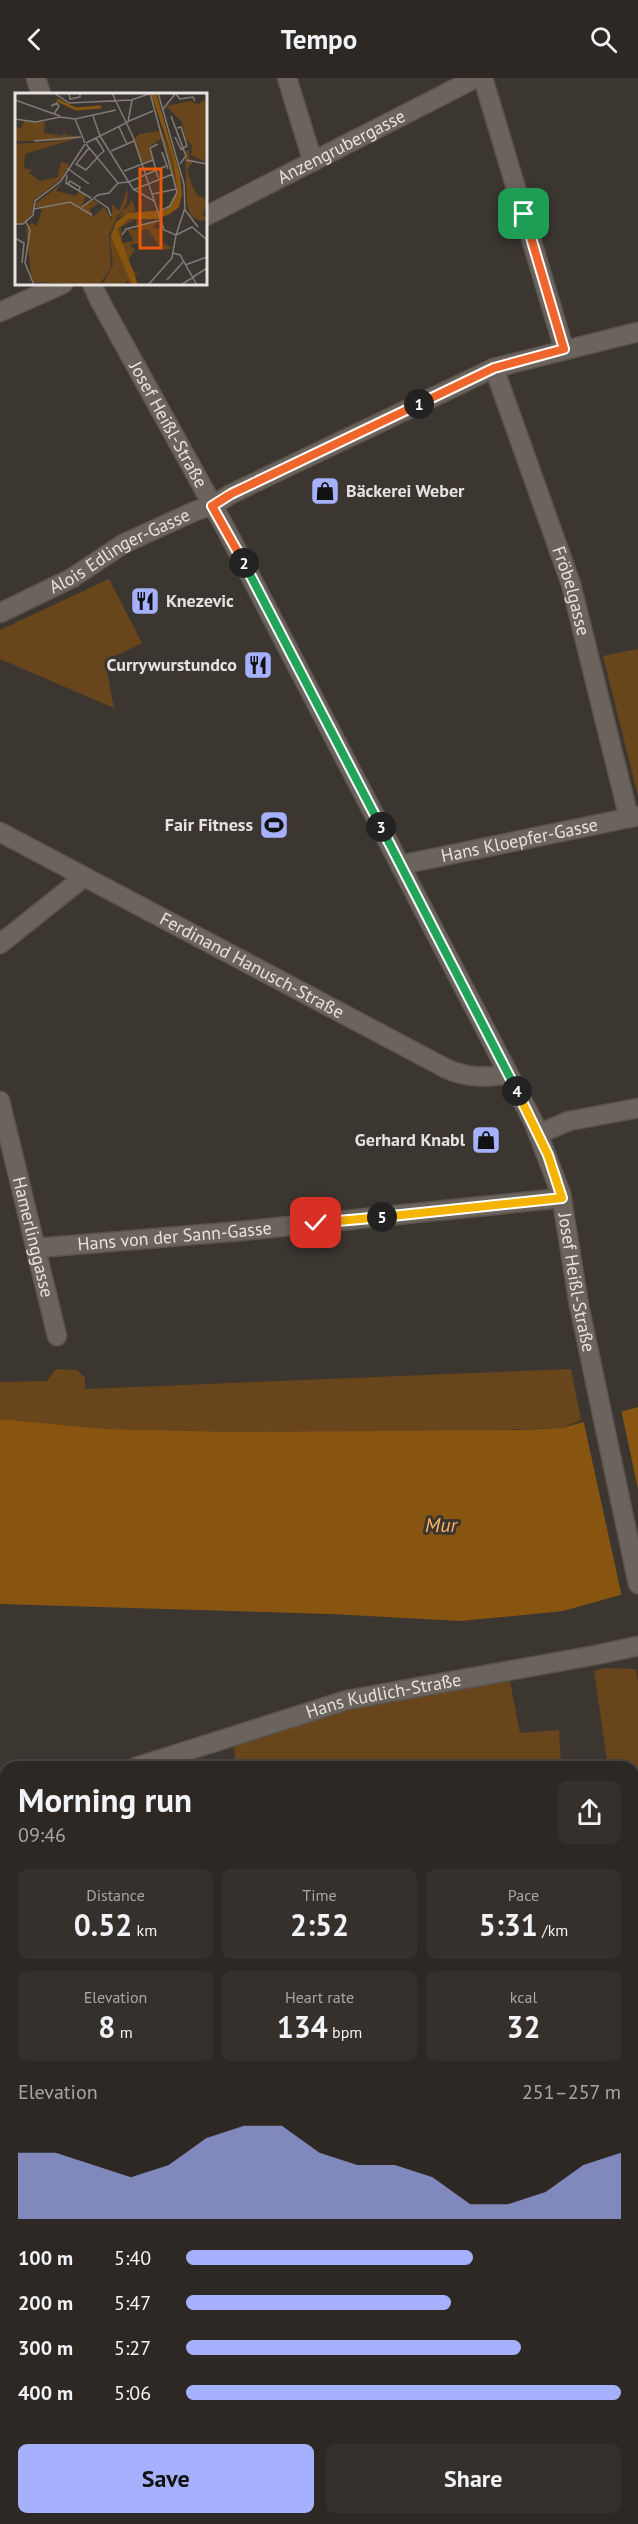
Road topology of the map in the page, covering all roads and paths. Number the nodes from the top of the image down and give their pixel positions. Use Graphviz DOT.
graph roads {
  1 [pos="36,78"];
  2 [pos="287,78"];
  3 [pos="476,78"];
  4 [pos="483,78"];
  5 [pos="40,93"];
  6 [pos="313,162"];
  7 [pos="207,215"];
  8 [pos="61,285"];
  9 [pos="93,285"];
  10 [pos="0,312"];
  11 [pos="638,332"];
  12 [pos="564,349"];
  13 [pos="494,368"];
  14 [pos="212,506"];
  15 [pos="0,613"];
  16 [pos="633,817"];
  17 [pos="0,832"];
  18 [pos="400,865"];
  19 [pos="84,877"];
  20 [pos="0,944"];
  21 [pos="508,1074"];
  22 [pos="0,1101"];
  23 [pos="638,1108"];
  24 [pos="538,1134"];
  25 [pos="562,1198"];
  26 [pos="37,1248"];
  27 [pos="57,1336"];
  28 [pos="638,1584"];
  29 [pos="638,1646"];
  30 [pos="180,1761"];
  1 -- 5 [label="street"];
  2 -- 6 [label="street"];
  3 -- 6 [label="street, Anzengrubergasse"];
  4 -- 12 [label="street"];
  6 -- 7 [label="street, Anzengrubergasse"];
  8 -- 10 [label="street"];
  9 -- 14 [label="street, Josef Heißl-Straße"];
  11 -- 12 [label="street, Alois Edlinger-Gasse"];
  12 -- 13 [label="street, Alois Edlinger-Gasse"];
  13 -- 14 [label="street, Alois Edlinger-Gasse"];
  13 -- 16 [label="street, Fröbelgasse"];
  14 -- 15 [label="street, Alois Edlinger-Gasse"];
  14 -- 18 [label="street, Josef Heißl-Straße"];
  16 -- 18 [label="street, Hans Kloepfer-Gasse"];
  17 -- 19 [label="street, Ferdinand Hanusch-Straße"];
  18 -- 21 [label="street, Josef Heißl-Straße"];
  19 -- 20 [label="street"];
  19 -- 21 [label="street, Ferdinand Hanusch-Straße"];
  21 -- 24 [label="street, Josef Heißl-Straße"];
  22 -- 26 [label="street, Hamerlinggasse"];
  23 -- 24 [label="street"];
  24 -- 25 [label="street, Josef Heißl-Straße"];
  25 -- 26 [label="street, Hans von der Sann-Gasse"];
  25 -- 28 [label="street, Josef Heißl-Straße"];
  26 -- 27 [label="street, Hamerlinggasse"];
  29 -- 30 [label="street, Hans Kudlich-Straße"];
}
